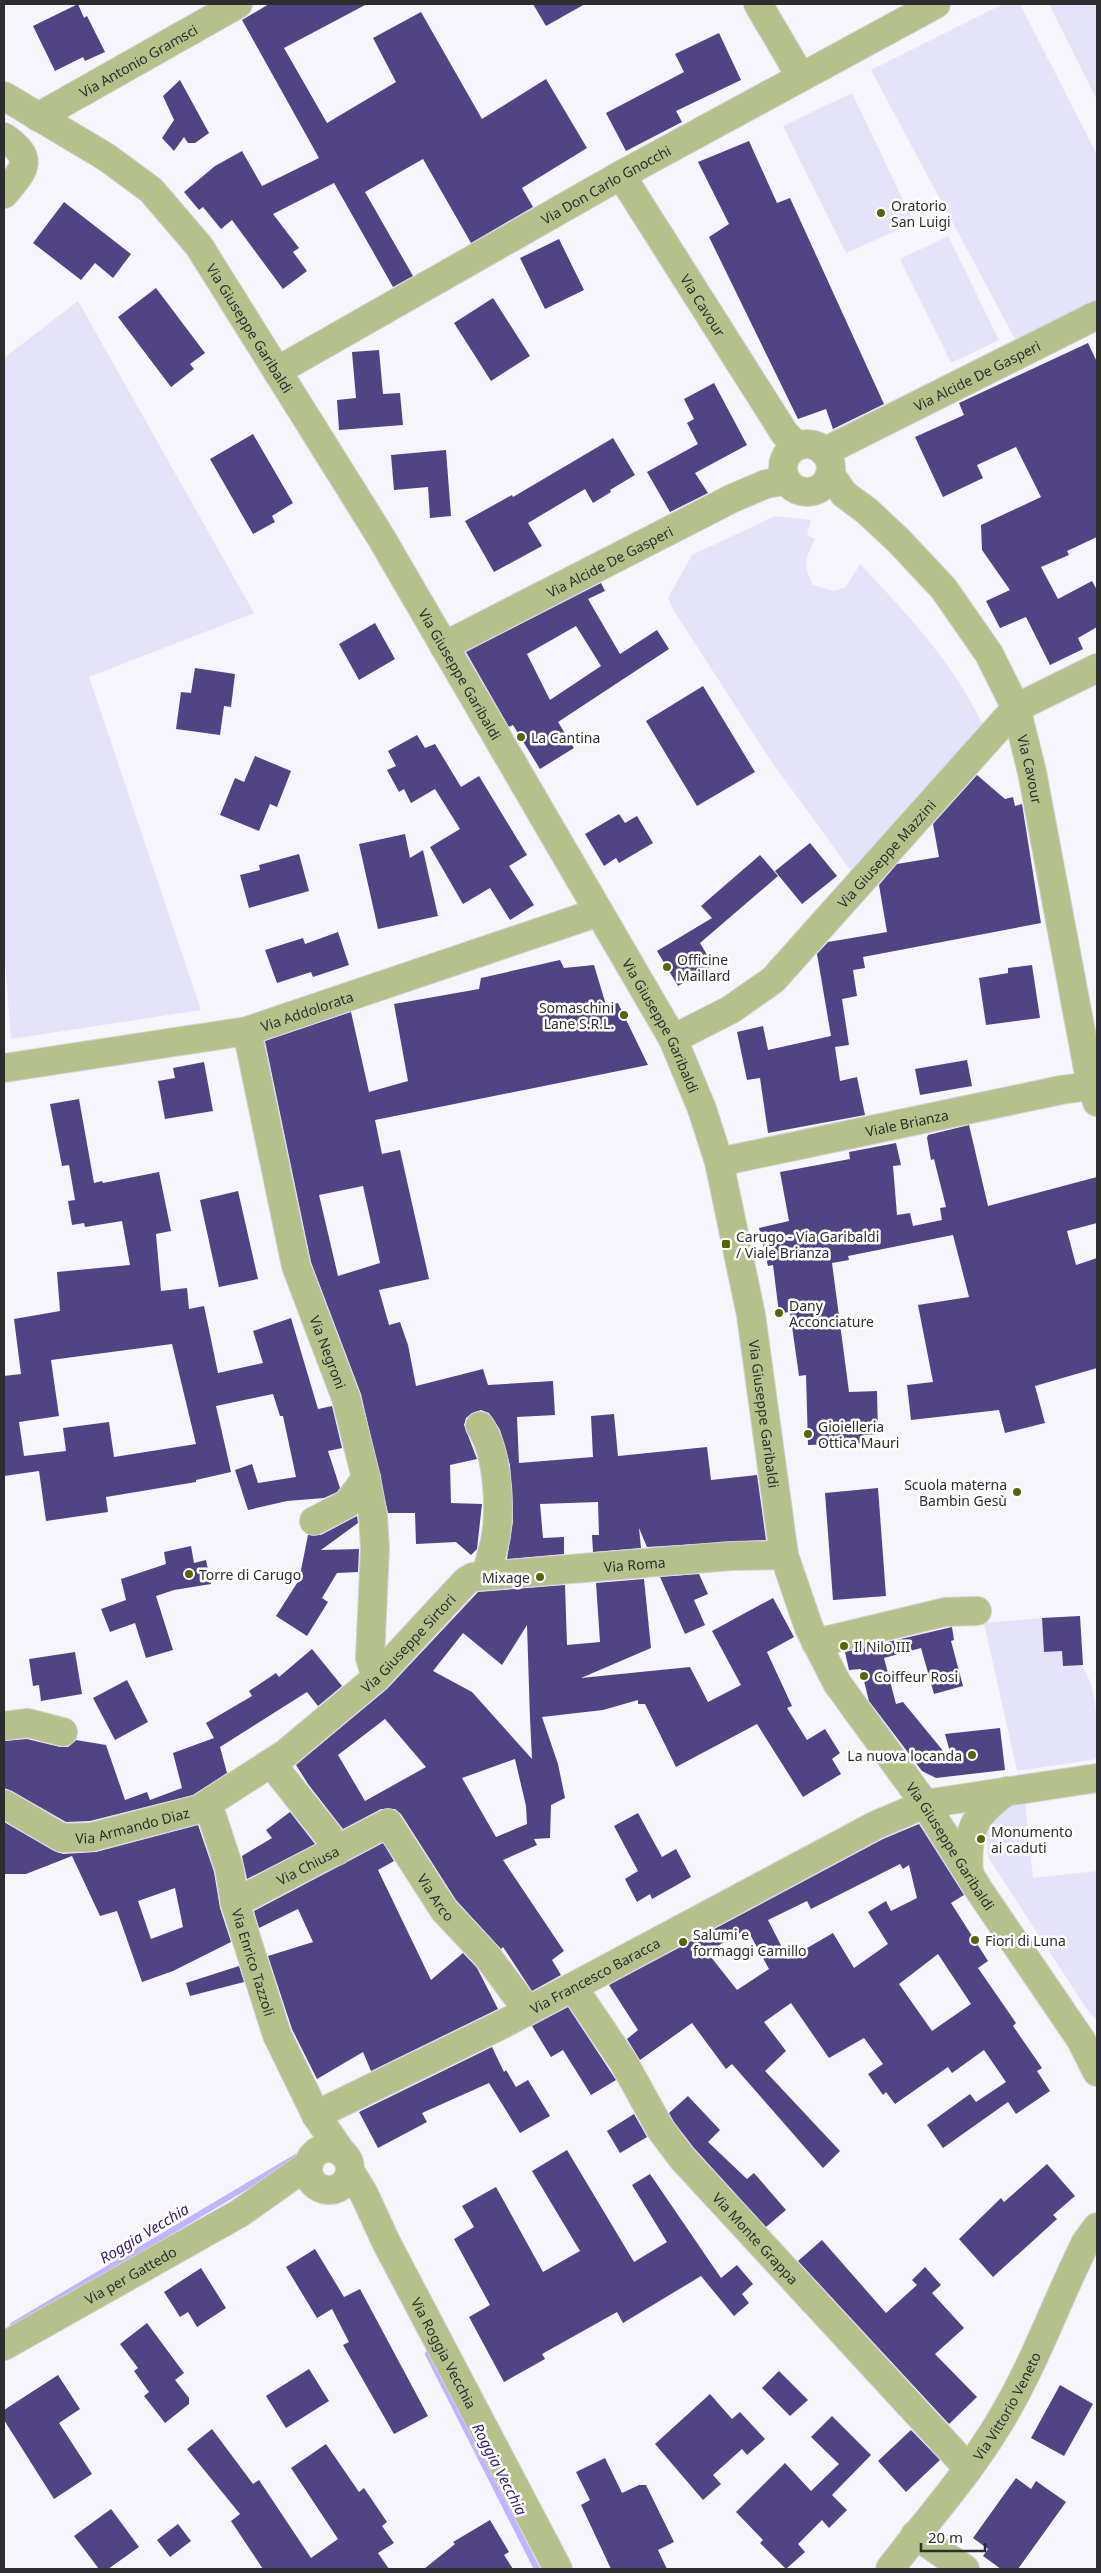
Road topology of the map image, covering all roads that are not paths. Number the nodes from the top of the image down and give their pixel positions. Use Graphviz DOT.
graph roads {
  1 [pos="238,4"];
  2 [pos="758,4"];
  3 [pos="936,4"];
  4 [pos="801,77"];
  5 [pos="4,96"];
  6 [pos="38,117"];
  7 [pos="4,137"];
  8 [pos="621,176"];
  9 [pos="4,194"];
  10 [pos="1097,315"];
  11 [pos="277,371"];
  12 [pos="787,461"];
  13 [pos="829,469"];
  14 [pos="444,646"];
  15 [pos="1097,668"];
  16 [pos="1016,708"];
  17 [pos="599,912"];
  18 [pos="247,1031"];
  19 [pos="674,1039"];
  20 [pos="4,1068"];
  21 [pos="1095,1091"];
  22 [pos="719,1162"];
  23 [pos="480,1426"];
  24 [pos="366,1478"];
  25 [pos="314,1521"];
  26 [pos="784,1555"];
  27 [pos="486,1575"];
  28 [pos="977,1611"];
  29 [pos="816,1643"];
  30 [pos="376,1678"];
  31 [pos="4,1726"];
  32 [pos="62,1732"];
  33 [pos="271,1763"];
  34 [pos="1097,1778"];
  35 [pos="1008,1790"];
  36 [pos="4,1804"];
  37 [pos="208,1804"];
  38 [pos="925,1804"];
  39 [pos="337,1850"];
  40 [pos="969,1874"];
  41 [pos="235,1903"];
  42 [pos="573,1987"];
  43 [pos="528,2010"];
  44 [pos="1097,2072"];
  45 [pos="316,2115"];
  46 [pos="346,2162"];
  47 [pos="316,2175"];
  48 [pos="1097,2227"];
  49 [pos="386,2242"];
  50 [pos="4,2346"];
  51 [pos="968,2468"];
  52 [pos="915,2536"];
  53 [pos="558,2569"];
  54 [pos="890,2569"];
  55 [pos="965,2569"];
  1 -- 6 [label="street, Via Antonio Gramsci"];
  2 -- 4 [label="street"];
  3 -- 4 [label="street, Via Don Carlo Gnocchi"];
  4 -- 8 [label="street, Via Don Carlo Gnocchi"];
  5 -- 6 [label="street, Via Giuseppe Garibaldi"];
  6 -- 11 [label="street, Via Giuseppe Garibaldi"];
  7 -- 9 [label="street"];
  8 -- 11 [label="street, Via Don Carlo Gnocchi"];
  8 -- 12 [label="street, Via Cavour"];
  10 -- 13 [label="street, Via Alcide De Gasperi"];
  11 -- 14 [label="street, Via Giuseppe Garibaldi"];
  12 -- 13 [label="street"];
  12 -- 13 [label="street, Via Alcide De Gasperi"];
  12 -- 14 [label="street, Via Alcide De Gasperi"];
  13 -- 16 [label="street, Via Cavour"];
  14 -- 17 [label="street, Via Giuseppe Garibaldi"];
  15 -- 16 [label="street, Via Giuseppe Mazzini"];
  16 -- 19 [label="street, Via Giuseppe Mazzini"];
  16 -- 21 [label="street, Via Cavour"];
  17 -- 18 [label="street, Via Addolorata"];
  17 -- 19 [label="street, Via Giuseppe Garibaldi"];
  18 -- 20 [label="street, Via Addolorata"];
  18 -- 24 [label="street, Via Negroni"];
  19 -- 22 [label="street, Via Giuseppe Garibaldi"];
  21 -- 22 [label="street, Viale Brianza"];
  22 -- 26 [label="street, Via Giuseppe Garibaldi"];
  23 -- 27 [label="street"];
  24 -- 25 [label="street"];
  24 -- 30 [label="street, Via Negroni"];
  26 -- 27 [label="street, Via Roma"];
  26 -- 29 [label="street, Via Giuseppe Garibaldi"];
  27 -- 30 [label="street, Via Giuseppe Sirtori"];
  28 -- 29 [label="street"];
  29 -- 38 [label="street, Via Giuseppe Garibaldi"];
  30 -- 33 [label="street, Via Giuseppe Sirtori"];
  31 -- 32 [label="street"];
  33 -- 37 [label="street, Via Giuseppe Sirtori"];
  33 -- 39 [label="street, Via Chiusa"];
  34 -- 35 [label="street, Via Francesco Baracca"];
  35 -- 38 [label="street, Via Francesco Baracca"];
  35 -- 40 [label="street"];
  36 -- 37 [label="street, Via Armando Diaz"];
  37 -- 41 [label="street, Via Enrico Tazzoli"];
  38 -- 40 [label="street, Via Giuseppe Garibaldi"];
  38 -- 42 [label="street, Via Francesco Baracca"];
  39 -- 41 [label="street, Via Chiusa"];
  39 -- 43 [label="street, Via Arco"];
  40 -- 44 [label="street, Via Giuseppe Garibaldi"];
  41 -- 45 [label="street, Via Enrico Tazzoli"];
  42 -- 43 [label="street, Via Francesco Baracca"];
  42 -- 51 [label="street, Via Monte Grappa"];
  43 -- 45 [label="street, Via Francesco Baracca"];
  45 -- 46 [label="street, Via Enrico Tazzoli"];
  45 -- 47 [label="street"];
  46 -- 47 [label="street"];
  46 -- 47 [label="street"];
  46 -- 49 [label="street, Via Roggia Vecchia"];
  47 -- 49 [label="street, Via Roggia Vecchia"];
  47 -- 50 [label="street, Via per Gattedo"];
  48 -- 51 [label="street, Via Vittorio Veneto"];
  49 -- 53 [label="street, Via Roggia Vecchia"];
  51 -- 52 [label="street, Via Vittorio Veneto"];
  52 -- 54 [label="street, Via Vittorio Veneto"];
  52 -- 55 [label="street"];
}
